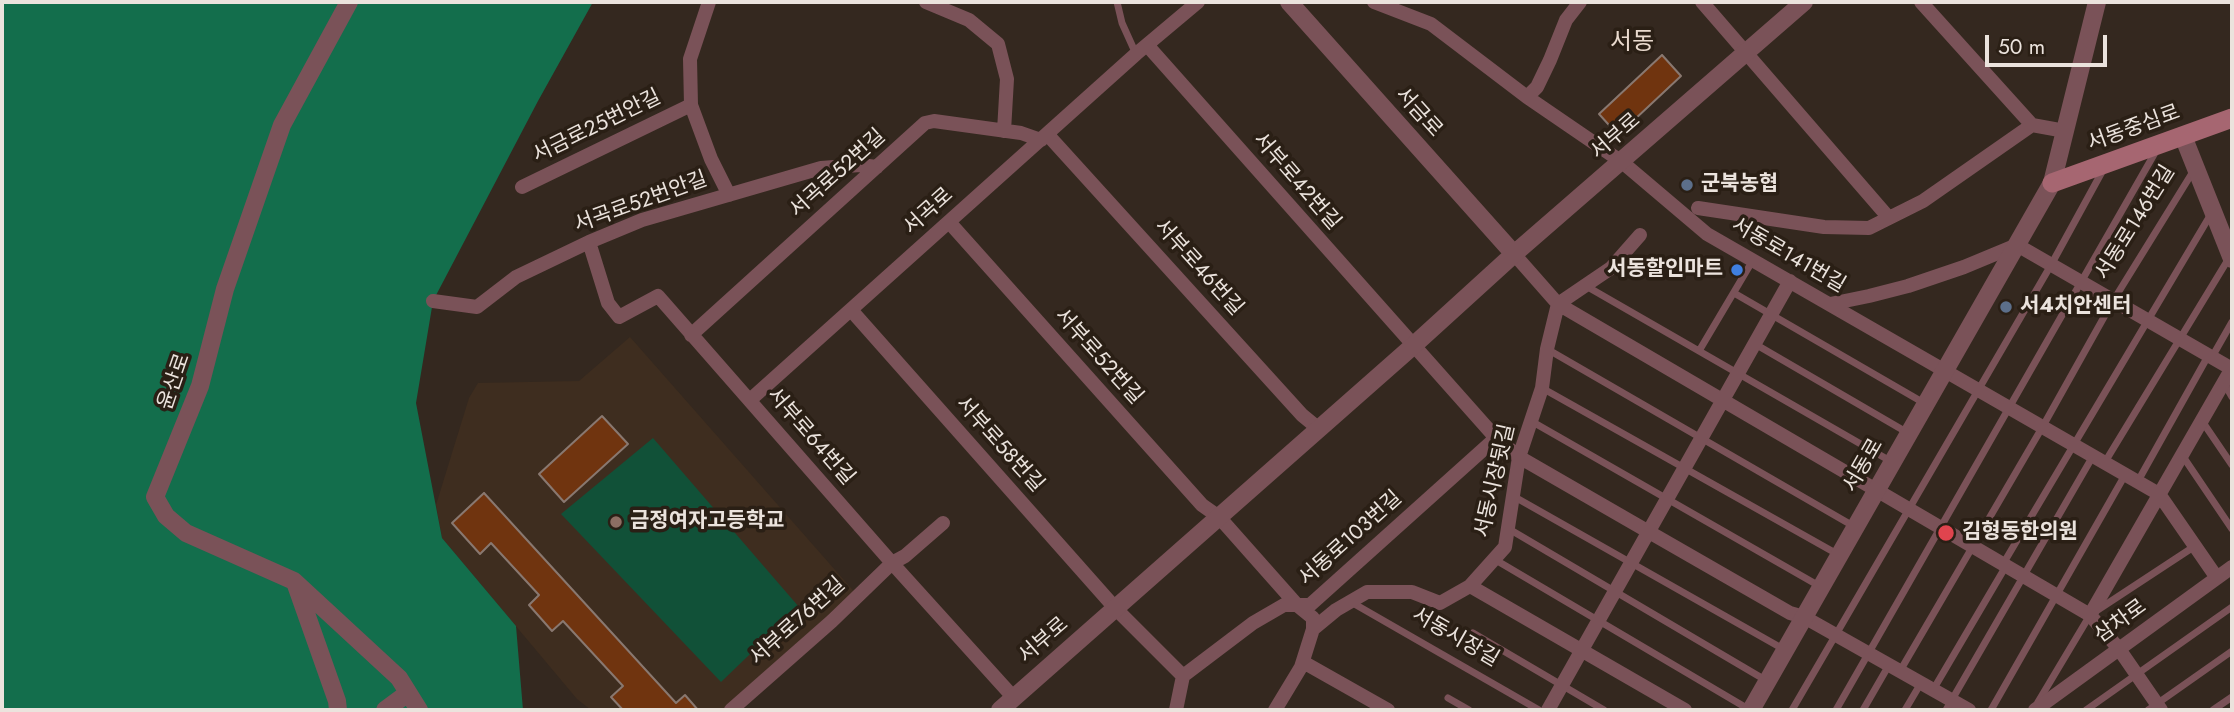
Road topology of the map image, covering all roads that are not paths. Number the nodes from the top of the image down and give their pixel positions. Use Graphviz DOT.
graph roads {
  1 [pos="348,2"];
  2 [pos="709,2"];
  3 [pos="926,2"];
  4 [pos="1117,2"];
  5 [pos="1198,2"];
  6 [pos="1289,2"];
  7 [pos="1374,2"];
  8 [pos="1580,2"];
  9 [pos="1702,2"];
  10 [pos="1804,2"];
  11 [pos="1921,2"];
  12 [pos="2097,2"];
  13 [pos="1394,5"];
  14 [pos="1142,49"];
  15 [pos="1747,52"];
  16 [pos="1527,97"];
  17 [pos="691,104"];
  18 [pos="2232,118"];
  19 [pos="2032,125"];
  20 [pos="1004,131"];
  21 [pos="2065,131"];
  22 [pos="2183,136"];
  23 [pos="1044,137"];
  24 [pos="2160,144"];
  25 [pos="1622,162"];
  26 [pos="2106,164"];
  27 [pos="877,167"];
  28 [pos="2196,167"];
  29 [pos="2052,183"];
  30 [pos="522,187"];
  31 [pos="729,195"];
  32 [pos="1699,208"];
  33 [pos="2213,210"];
  34 [pos="1889,218"];
  35 [pos="949,222"];
  36 [pos="1640,235"];
  37 [pos="589,242"];
  38 [pos="2017,245"];
  39 [pos="1514,254"];
  40 [pos="2232,257"];
  41 [pos="1753,260"];
  42 [pos="2051,265"];
  43 [pos="1790,281"];
  44 [pos="2082,283"];
  45 [pos="1586,286"];
  46 [pos="1734,293"];
  47 [pos="433,301"];
  48 [pos="2113,301"];
  49 [pos="1558,304"];
  50 [pos="1830,304"];
  51 [pos="850,310"];
  52 [pos="1771,314"];
  53 [pos="2146,320"];
  54 [pos="2232,322"];
  55 [pos="691,335"];
  56 [pos="2179,339"];
  57 [pos="1754,343"];
  58 [pos="1414,345"];
  59 [pos="1547,349"];
  60 [pos="1699,351"];
  61 [pos="2210,357"];
  62 [pos="2232,369"];
  63 [pos="1946,370"];
  64 [pos="1738,373"];
  65 [pos="2223,382"];
  66 [pos="1542,388"];
  67 [pos="1979,389"];
  68 [pos="2232,397"];
  69 [pos="750,400"];
  70 [pos="1722,401"];
  71 [pos="1926,404"];
  72 [pos="2010,407"];
  73 [pos="1531,421"];
  74 [pos="2201,421"];
  75 [pos="2043,426"];
  76 [pos="1319,429"];
  77 [pos="1909,433"];
  78 [pos="1496,438"];
  79 [pos="1700,439"];
  80 [pos="2073,444"];
  81 [pos="2182,454"];
  82 [pos="1519,457"];
  83 [pos="2099,459"];
  84 [pos="1893,463"];
  85 [pos="2232,465"];
  86 [pos="1684,468"];
  87 [pos="2132,478"];
  88 [pos="1876,491"];
  89 [pos="2159,494"];
  90 [pos="1513,496"];
  91 [pos="1668,497"];
  92 [pos="1909,510"];
  93 [pos="1219,517"];
  94 [pos="943,523"];
  95 [pos="1856,527"];
  96 [pos="1941,528"];
  97 [pos="1508,529"];
  98 [pos="2232,529"];
  99 [pos="1648,532"];
  100 [pos="2194,546"];
  101 [pos="1973,547"];
  102 [pos="1840,555"];
  103 [pos="1494,559"];
  104 [pos="892,563"];
  105 [pos="1632,563"];
  106 [pos="2004,565"];
  107 [pos="2232,569"];
  108 [pos="2025,577"];
  109 [pos="2217,578"];
  110 [pos="294,581"];
  111 [pos="1470,586"];
  112 [pos="1821,587"];
  113 [pos="1616,591"];
  114 [pos="2056,595"];
  115 [pos="1351,602"];
  116 [pos="1297,605"];
  117 [pos="2232,607"];
  118 [pos="1116,608"];
  119 [pos="2090,615"];
  120 [pos="1804,617"];
  121 [pos="1598,621"];
  122 [pos="1313,629"];
  123 [pos="1474,633"];
  124 [pos="1836,635"];
  125 [pos="2119,649"];
  126 [pos="1582,650"];
  127 [pos="1785,650"];
  128 [pos="2232,651"];
  129 [pos="1868,653"];
  130 [pos="1303,662"];
  131 [pos="1895,668"];
  132 [pos="2137,675"];
  133 [pos="1183,676"];
  134 [pos="1768,681"];
  135 [pos="1562,686"];
  136 [pos="1927,686"];
  137 [pos="408,693"];
  138 [pos="1448,698"];
  139 [pos="2232,698"];
  140 [pos="1949,705"];
  141 [pos="1006,707"];
  142 [pos="2155,708"];
  143 [pos="338,710"];
  144 [pos="385,710"];
  145 [pos="419,710"];
  146 [pos="731,710"];
  147 [pos="1176,710"];
  148 [pos="1275,710"];
  149 [pos="1388,710"];
  150 [pos="1469,710"];
  151 [pos="1539,710"];
  152 [pos="1548,710"];
  153 [pos="1604,710"];
  154 [pos="1685,710"];
  155 [pos="1751,710"];
  156 [pos="1792,710"];
  157 [pos="1836,710"];
  158 [pos="1863,710"];
  159 [pos="1905,710"];
  160 [pos="1969,710"];
  161 [pos="1991,710"];
  162 [pos="2034,710"];
  163 [pos="2086,710"];
  164 [pos="2213,710"];
  1 -- 110 [label="street, 윤산로"];
  2 -- 17 [label="street, 서금로25번안길"];
  3 -- 20 [label="street"];
  4 -- 14 [label="lane"];
  5 -- 14 [label="street, 서곡로"];
  6 -- 39 [label="street, 서금로"];
  7 -- 13 [label="street, 서동로141번길"];
  8 -- 16 [label="street"];
  9 -- 15 [label="street"];
  10 -- 15 [label="street, 서부로"];
  11 -- 19 [label="street"];
  12 -- 21 [label="street, 서동로"];
  13 -- 16 [label="street, 서동로141번길"];
  14 -- 23 [label="street, 서곡로"];
  14 -- 58 [label="street, 서부로42번길"];
  15 -- 25 [label="street, 서부로"];
  15 -- 34 [label="street"];
  16 -- 25 [label="street, 서동로141번길"];
  17 -- 30 [label="street, 서금로25번안길"];
  17 -- 31 [label="street, 서금로25번안길"];
  18 -- 22 [label="main road, 서동중심로"];
  19 -- 21 [label="street"];
  19 -- 34 [label="street"];
  20 -- 23 [label="street, 서곡로52번길"];
  20 -- 27 [label="street, 서곡로52번길"];
  21 -- 29 [label="street, 서동로"];
  22 -- 24 [label="main road, 서동중심로"];
  22 -- 28 [label="street"];
  23 -- 35 [label="street, 서곡로"];
  23 -- 76 [label="street, 서부로46번길"];
  24 -- 26 [label="main road, 서동중심로"];
  24 -- 44 [label="lane, 서동로146번길"];
  25 -- 39 [label="street, 서부로"];
  25 -- 41 [label="street, 서동로141번길"];
  26 -- 29 [label="main road, 서동중심로"];
  26 -- 42 [label="lane"];
  27 -- 31 [label="street, 서곡로52번안길"];
  27 -- 55 [label="street, 서곡로52번길"];
  28 -- 33 [label="street"];
  28 -- 48 [label="lane, 서동로146번길"];
  29 -- 38 [label="street, 서동로"];
  31 -- 37 [label="street, 서곡로52번안길"];
  32 -- 34 [label="street"];
  33 -- 40 [label="street"];
  33 -- 53 [label="lane"];
  35 -- 51 [label="street, 서곡로"];
  35 -- 93 [label="street, 서부로52번길"];
  36 -- 45 [label="street"];
  37 -- 47 [label="street, 서곡로52번안길"];
  37 -- 55 [label="street, 서부로64번길"];
  38 -- 42 [label="street, 서동로146번길"];
  38 -- 50 [label="street"];
  38 -- 63 [label="street, 서동로"];
  39 -- 49 [label="street"];
  39 -- 58 [label="street, 서부로"];
  40 -- 56 [label="lane"];
  41 -- 43 [label="street, 서동로141번길"];
  41 -- 46 [label="lane"];
  42 -- 44 [label="street, 서동로146번길"];
  42 -- 67 [label="lane"];
  43 -- 50 [label="street, 서동로141번길"];
  43 -- 52 [label="street"];
  44 -- 48 [label="street, 서동로146번길"];
  44 -- 72 [label="lane"];
  45 -- 49 [label="street"];
  45 -- 60 [label="lane"];
  46 -- 52 [label="lane"];
  46 -- 60 [label="lane"];
  48 -- 53 [label="street, 서동로146번길"];
  48 -- 75 [label="lane"];
  49 -- 59 [label="street, 서동시장뒷길"];
  49 -- 70 [label="street"];
  50 -- 63 [label="street, 서동로141번길"];
  51 -- 69 [label="street, 서곡로"];
  51 -- 118 [label="street, 서부로58번길"];
  52 -- 57 [label="street"];
  52 -- 71 [label="lane"];
  53 -- 56 [label="street, 서동로146번길"];
  53 -- 80 [label="lane"];
  54 -- 61 [label="lane"];
  55 -- 69 [label="street, 서부로64번길"];
  56 -- 61 [label="street, 서동로146번길"];
  56 -- 83 [label="lane"];
  57 -- 64 [label="street"];
  57 -- 77 [label="lane"];
  58 -- 76 [label="street, 서부로"];
  58 -- 78 [label="street"];
  59 -- 66 [label="street, 서동시장뒷길"];
  59 -- 79 [label="lane"];
  60 -- 64 [label="lane"];
  61 -- 62 [label="street, 서동로146번길"];
  61 -- 87 [label="lane"];
  62 -- 65 [label="street"];
  63 -- 67 [label="street, 서동로141번길"];
  63 -- 71 [label="street, 서동로"];
  64 -- 70 [label="street"];
  64 -- 84 [label="lane"];
  65 -- 68 [label="lane"];
  65 -- 74 [label="street"];
  66 -- 73 [label="street, 서동시장뒷길"];
  66 -- 86 [label="lane"];
  67 -- 72 [label="street, 서동로141번길"];
  67 -- 92 [label="lane"];
  69 -- 104 [label="street, 서부로64번길"];
  70 -- 79 [label="street"];
  70 -- 88 [label="street"];
  71 -- 77 [label="street, 서동로"];
  72 -- 75 [label="street, 서동로141번길"];
  72 -- 96 [label="lane"];
  73 -- 82 [label="street, 서동시장뒷길"];
  73 -- 91 [label="lane"];
  74 -- 81 [label="street"];
  74 -- 85 [label="lane"];
  75 -- 80 [label="street, 서동로141번길"];
  75 -- 101 [label="lane"];
  76 -- 93 [label="street, 서부로"];
  77 -- 84 [label="street, 서동로"];
  78 -- 82 [label="street"];
  78 -- 116 [label="street, 서동로103번길"];
  79 -- 86 [label="street"];
  79 -- 95 [label="lane"];
  80 -- 83 [label="street, 서동로141번길"];
  80 -- 106 [label="lane"];
  81 -- 89 [label="street"];
  81 -- 98 [label="lane"];
  82 -- 90 [label="street, 서동시장뒷길"];
  82 -- 99 [label="street"];
  83 -- 87 [label="street, 서동로141번길"];
  83 -- 108 [label="lane"];
  84 -- 88 [label="street, 서동로"];
  86 -- 91 [label="street"];
  86 -- 102 [label="lane"];
  87 -- 89 [label="street, 서동로141번길"];
  87 -- 114 [label="lane"];
  88 -- 92 [label="street"];
  88 -- 95 [label="street, 서동로"];
  89 -- 100 [label="street"];
  89 -- 119 [label="street"];
  90 -- 97 [label="street, 서동시장뒷길"];
  90 -- 105 [label="lane"];
  91 -- 99 [label="street"];
  91 -- 112 [label="lane"];
  92 -- 96 [label="street"];
  92 -- 124 [label="lane"];
  93 -- 116 [label="street"];
  93 -- 118 [label="street, 서부로"];
  94 -- 104 [label="street, 서부로76번길"];
  95 -- 102 [label="street, 서동로"];
  96 -- 101 [label="street"];
  96 -- 129 [label="lane"];
  97 -- 103 [label="street, 서동시장뒷길"];
  97 -- 113 [label="lane"];
  99 -- 105 [label="street"];
  99 -- 120 [label="street"];
  100 -- 109 [label="street"];
  100 -- 119 [label="lane"];
  101 -- 106 [label="street"];
  101 -- 131 [label="lane"];
  102 -- 112 [label="street, 서동로"];
  103 -- 111 [label="street, 서동시장뒷길"];
  103 -- 121 [label="lane"];
  104 -- 141 [label="street, 서부로64번길"];
  104 -- 146 [label="street, 서부로76번길"];
  105 -- 113 [label="street"];
  105 -- 127 [label="lane"];
  106 -- 108 [label="street"];
  106 -- 136 [label="lane"];
  107 -- 109 [label="street, 삼차로"];
  108 -- 114 [label="street"];
  108 -- 140 [label="lane"];
  109 -- 125 [label="street, 삼차로"];
  110 -- 137 [label="street"];
  110 -- 143 [label="street"];
  111 -- 115 [label="street, 서동시장뒷길"];
  111 -- 126 [label="street"];
  112 -- 120 [label="street, 서동로"];
  113 -- 121 [label="street"];
  113 -- 134 [label="lane"];
  114 -- 119 [label="street"];
  114 -- 161 [label="lane"];
  115 -- 122 [label="street, 서동시장뒷길"];
  115 -- 151 [label="lane, 서동시장길"];
  116 -- 122 [label="street"];
  116 -- 133 [label="street, 서동로103번길"];
  117 -- 132 [label="lane"];
  118 -- 133 [label="street"];
  118 -- 141 [label="street, 서부로"];
  119 -- 125 [label="street"];
  119 -- 162 [label="lane"];
  120 -- 124 [label="street"];
  120 -- 127 [label="street, 서동로"];
  121 -- 126 [label="street"];
  121 -- 155 [label="lane"];
  122 -- 130 [label="street"];
  123 -- 135 [label="lane, 서동시장길"];
  124 -- 129 [label="street"];
  124 -- 156 [label="lane"];
  125 -- 132 [label="street"];
  125 -- 162 [label="street, 삼차로"];
  126 -- 135 [label="street"];
  126 -- 154 [label="street"];
  127 -- 134 [label="street, 서동로"];
  128 -- 142 [label="lane"];
  129 -- 131 [label="street"];
  129 -- 157 [label="lane"];
  130 -- 148 [label="street"];
  130 -- 149 [label="street"];
  131 -- 136 [label="street"];
  131 -- 158 [label="lane"];
  132 -- 142 [label="street"];
  132 -- 163 [label="lane"];
  133 -- 147 [label="street"];
  134 -- 155 [label="street, 서동로"];
  135 -- 152 [label="street"];
  135 -- 153 [label="lane, 서동시장길"];
  136 -- 140 [label="street"];
  136 -- 159 [label="lane"];
  137 -- 144 [label="street"];
  137 -- 145 [label="street"];
  138 -- 150 [label="lane"];
  139 -- 164 [label="lane"];
  140 -- 160 [label="street"];
}
